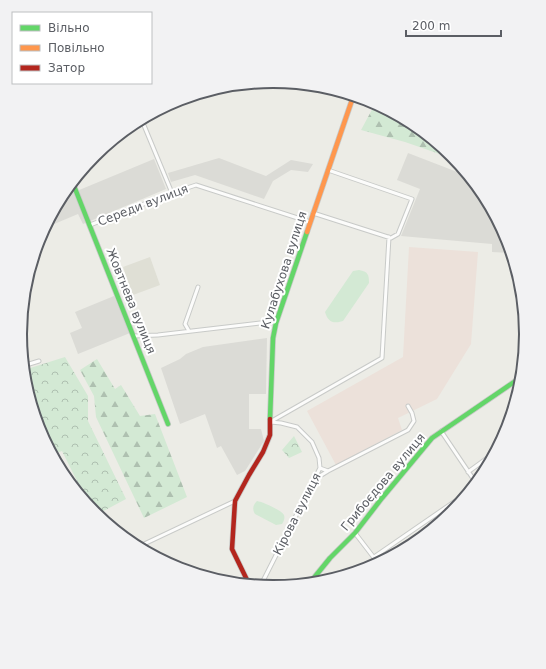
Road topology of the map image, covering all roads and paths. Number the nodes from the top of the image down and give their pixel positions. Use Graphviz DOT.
graph roads {
  1 [pos="351,102"];
  2 [pos="144,125"];
  3 [pos="328,170"];
  4 [pos="75,189"];
  5 [pos="172,193"];
  6 [pos="313,213"];
  7 [pos="310,222"];
  8 [pos="90,225"];
  9 [pos="389,237"];
  10 [pos="198,287"];
  11 [pos="276,323"];
  12 [pos="189,331"];
  13 [pos="134,336"];
  14 [pos="39,361"];
  15 [pos="29,364"];
  16 [pos="514,382"];
  17 [pos="408,406"];
  18 [pos="270,422"];
  19 [pos="168,424"];
  20 [pos="441,431"];
  21 [pos="485,460"];
  22 [pos="320,468"];
  23 [pos="328,471"];
  24 [pos="468,472"];
  25 [pos="473,478"];
  26 [pos="315,479"];
  27 [pos="235,501"];
  28 [pos="451,504"];
  29 [pos="355,533"];
  30 [pos="144,544"];
  31 [pos="374,557"];
  32 [pos="316,577"];
  33 [pos="246,579"];
  34 [pos="264,580"];
  1 -- 3 [label="street, Кулабухова вулиця"];
  2 -- 5 [label="street"];
  3 -- 6 [label="street, Кулабухова вулиця"];
  3 -- 9 [label="street"];
  4 -- 8 [label="street, Жовтнева вулиця"];
  5 -- 7 [label="street, Середи вулиця"];
  5 -- 8 [label="street, Середи вулиця"];
  6 -- 7 [label="street, Кулабухова вулиця"];
  6 -- 9 [label="street"];
  7 -- 11 [label="street, Кулабухова вулиця"];
  8 -- 13 [label="street, Жовтнева вулиця"];
  9 -- 18 [label="street"];
  10 -- 12 [label="street"];
  11 -- 12 [label="street"];
  11 -- 18 [label="street, Кулабухова вулиця"];
  12 -- 13 [label="street"];
  13 -- 19 [label="street, Жовтнева вулиця"];
  14 -- 15 [label="street"];
  16 -- 20 [label="street, Грибоєдова вулиця"];
  17 -- 23 [label="street"];
  18 -- 22 [label="street, Кірова вулиця"];
  18 -- 27 [label="street, Кулабухова вулиця"];
  20 -- 24 [label="street"];
  20 -- 29 [label="street, Грибоєдова вулиця"];
  21 -- 24 [label="street"];
  22 -- 23 [label="street"];
  22 -- 26 [label="street, Кірова вулиця"];
  23 -- 26 [label="street"];
  24 -- 25 [label="street"];
  26 -- 34 [label="street, Кірова вулиця"];
  27 -- 30 [label="street"];
  27 -- 33 [label="street, Кулабухова вулиця"];
  28 -- 31 [label="street"];
  29 -- 31 [label="street"];
  29 -- 32 [label="street, Грибоєдова вулиця"];
}
